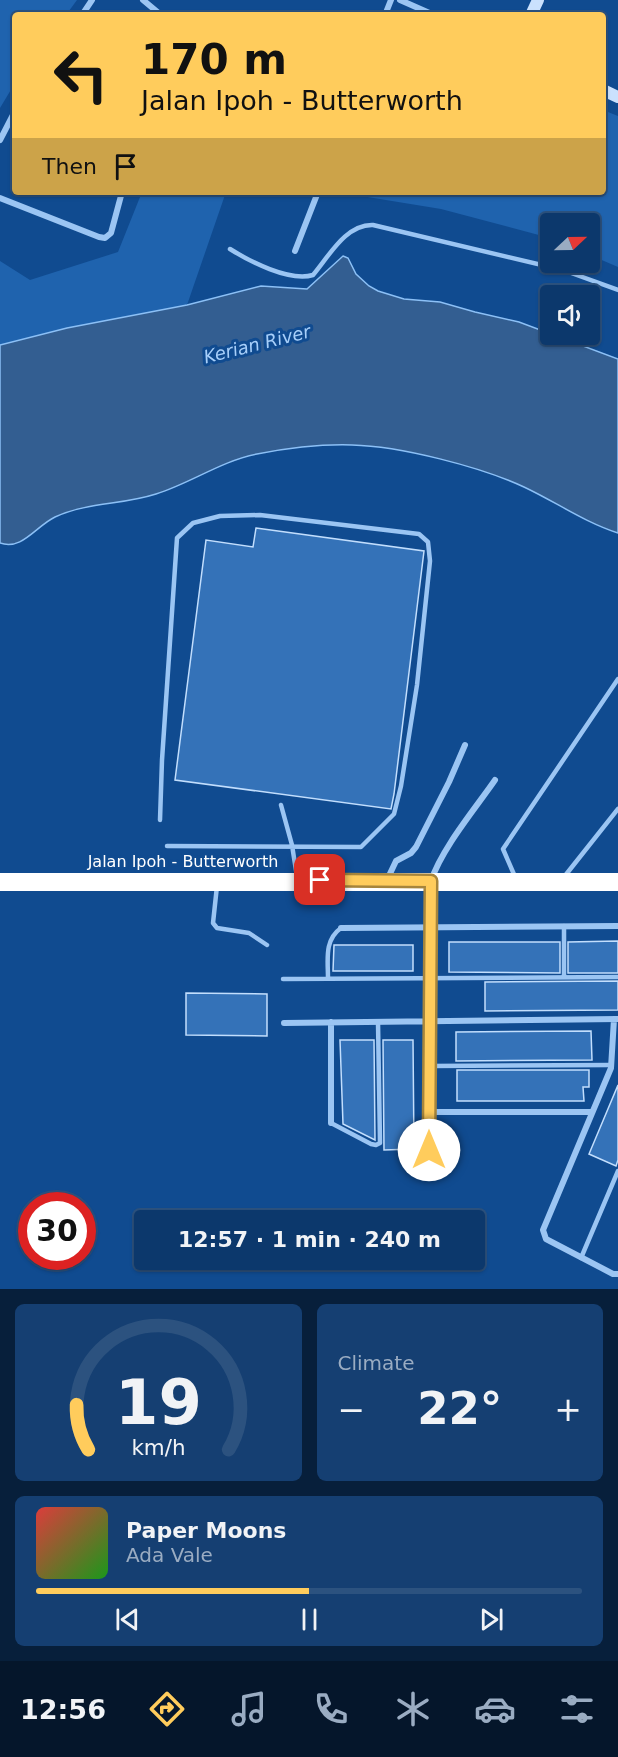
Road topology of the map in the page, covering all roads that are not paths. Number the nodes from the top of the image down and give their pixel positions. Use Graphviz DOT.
graph roads {
  1 [pos="143,0"];
  2 [pos="400,0"];
  3 [pos="157,12"];
  4 [pos="427,12"];
  5 [pos="12,117"];
  6 [pos="0,140"];
  7 [pos="121,195"];
  8 [pos="317,195"];
  9 [pos="0,198"];
  10 [pos="230,249"];
  11 [pos="295,251"];
  12 [pos="618,290"];
  13 [pos="618,679"];
  14 [pos="465,745"];
  15 [pos="495,780"];
  16 [pos="281,805"];
  17 [pos="618,809"];
  18 [pos="160,820"];
  19 [pos="292,845"];
  20 [pos="167,846"];
  21 [pos="297,880"];
  22 [pos="217,881"];
  23 [pos="387,881"];
  24 [pos="431,881"];
  25 [pos="517,881"];
  26 [pos="0,882"];
  27 [pos="560,882"];
  28 [pos="618,882"];
  29 [pos="564,926"];
  30 [pos="618,926"];
  31 [pos="431,927"];
  32 [pos="341,928"];
  33 [pos="267,945"];
  34 [pos="564,977"];
  35 [pos="618,977"];
  36 [pos="328,978"];
  37 [pos="430,978"];
  38 [pos="284,979"];
  39 [pos="616,1019"];
  40 [pos="430,1021"];
  41 [pos="331,1022"];
  42 [pos="378,1022"];
  43 [pos="284,1023"];
  44 [pos="611,1065"];
  45 [pos="430,1066"];
  46 [pos="429,1112"];
  47 [pos="592,1112"];
  48 [pos="331,1124"];
  49 [pos="429,1170"];
  50 [pos="618,1171"];
  51 [pos="581,1258"];
  52 [pos="618,1274"];
  1 -- 3 [label="street"];
  2 -- 4 [label="street"];
  5 -- 6 [label="street"];
  7 -- 9 [label="street"];
  8 -- 11 [label="street"];
  10 -- 12 [label="lane"];
  13 -- 25 [label="lane"];
  14 -- 23 [label="street"];
  15 -- 24 [label="street"];
  16 -- 19 [label="lane"];
  17 -- 27 [label="lane"];
  18 -- 19 [label="lane"];
  19 -- 20 [label="lane"];
  19 -- 21 [label="lane"];
  21 -- 22 [label="highway, Jalan Ipoh - Butterworth"];
  21 -- 23 [label="highway, Jalan Ipoh - Butterworth"];
  22 -- 26 [label="highway, Jalan Ipoh - Butterworth"];
  22 -- 33 [label="lane"];
  23 -- 24 [label="highway, Jalan Ipoh - Butterworth"];
  24 -- 25 [label="highway, Jalan Ipoh - Butterworth"];
  24 -- 31 [label="street"];
  25 -- 27 [label="highway, Jalan Ipoh - Butterworth"];
  27 -- 28 [label="highway, Jalan Ipoh - Butterworth"];
  29 -- 30 [label="street"];
  29 -- 31 [label="street"];
  29 -- 34 [label="lane"];
  31 -- 32 [label="street"];
  31 -- 37 [label="street"];
  32 -- 36 [label="lane"];
  34 -- 35 [label="lane"];
  34 -- 37 [label="lane"];
  36 -- 37 [label="lane"];
  36 -- 38 [label="lane"];
  37 -- 40 [label="street"];
  39 -- 40 [label="street"];
  39 -- 44 [label="street"];
  40 -- 42 [label="street"];
  40 -- 45 [label="street"];
  41 -- 42 [label="street"];
  41 -- 43 [label="street"];
  41 -- 48 [label="street"];
  42 -- 48 [label="lane"];
  44 -- 45 [label="lane"];
  44 -- 47 [label="street"];
  45 -- 46 [label="street"];
  46 -- 47 [label="street"];
  46 -- 49 [label="street"];
  47 -- 51 [label="street"];
  50 -- 51 [label="lane"];
  51 -- 52 [label="street"];
}
